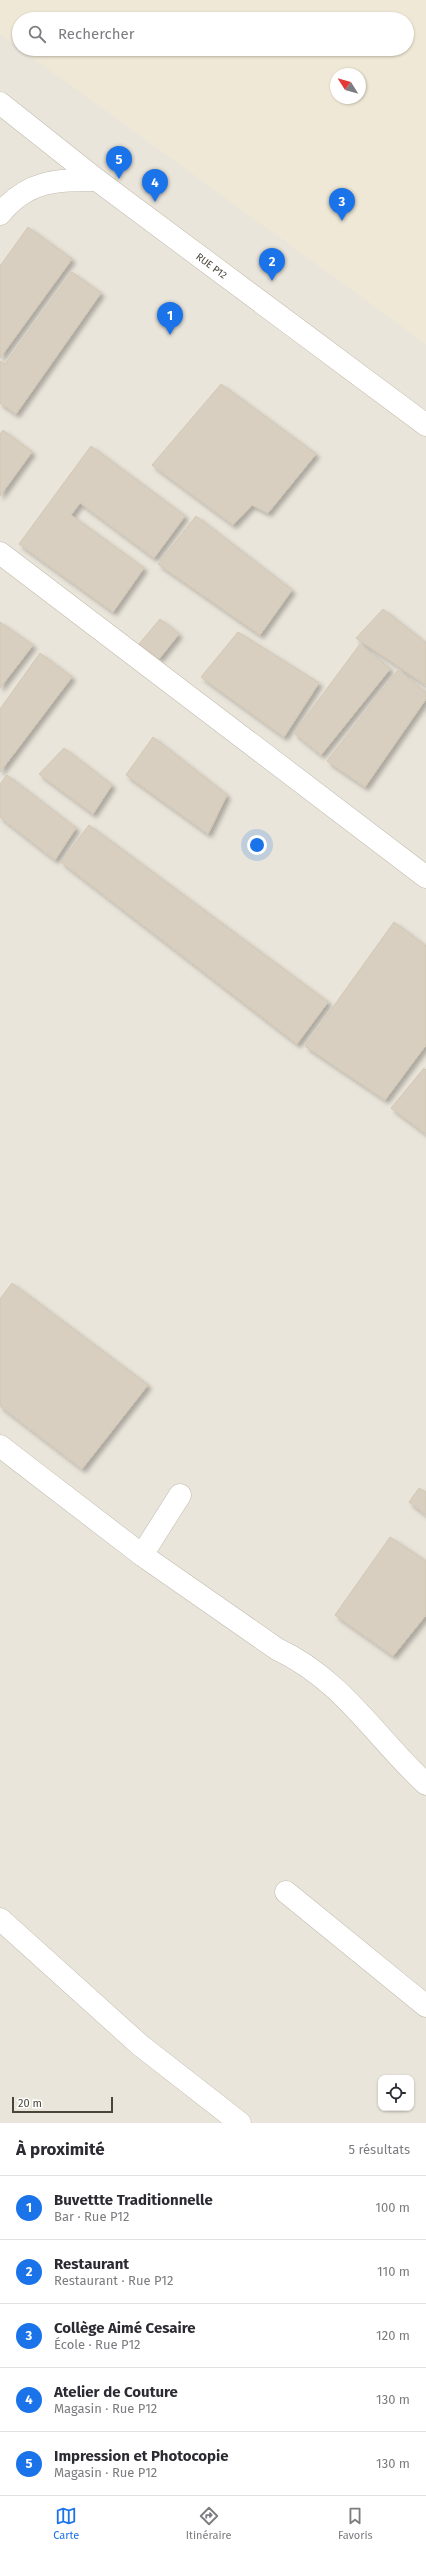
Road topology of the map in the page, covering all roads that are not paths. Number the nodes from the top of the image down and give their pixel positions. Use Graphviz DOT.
graph roads {
  1 [pos="0,103"];
  2 [pos="97,180"];
  3 [pos="0,214"];
  4 [pos="426,425"];
  5 [pos="0,553"];
  6 [pos="426,876"];
  7 [pos="0,1446"];
  8 [pos="180,1495"];
  9 [pos="142,1555"];
  10 [pos="426,1784"];
  11 [pos="286,1892"];
  12 [pos="0,1919"];
  13 [pos="426,2006"];
  14 [pos="240,2123"];
  1 -- 2 [label="street, RUE P12"];
  2 -- 3 [label="street"];
  2 -- 4 [label="street, RUE P12"];
  5 -- 6 [label="street"];
  7 -- 9 [label="street"];
  8 -- 9 [label="street"];
  9 -- 10 [label="street"];
  11 -- 13 [label="street"];
  12 -- 14 [label="street"];
}
